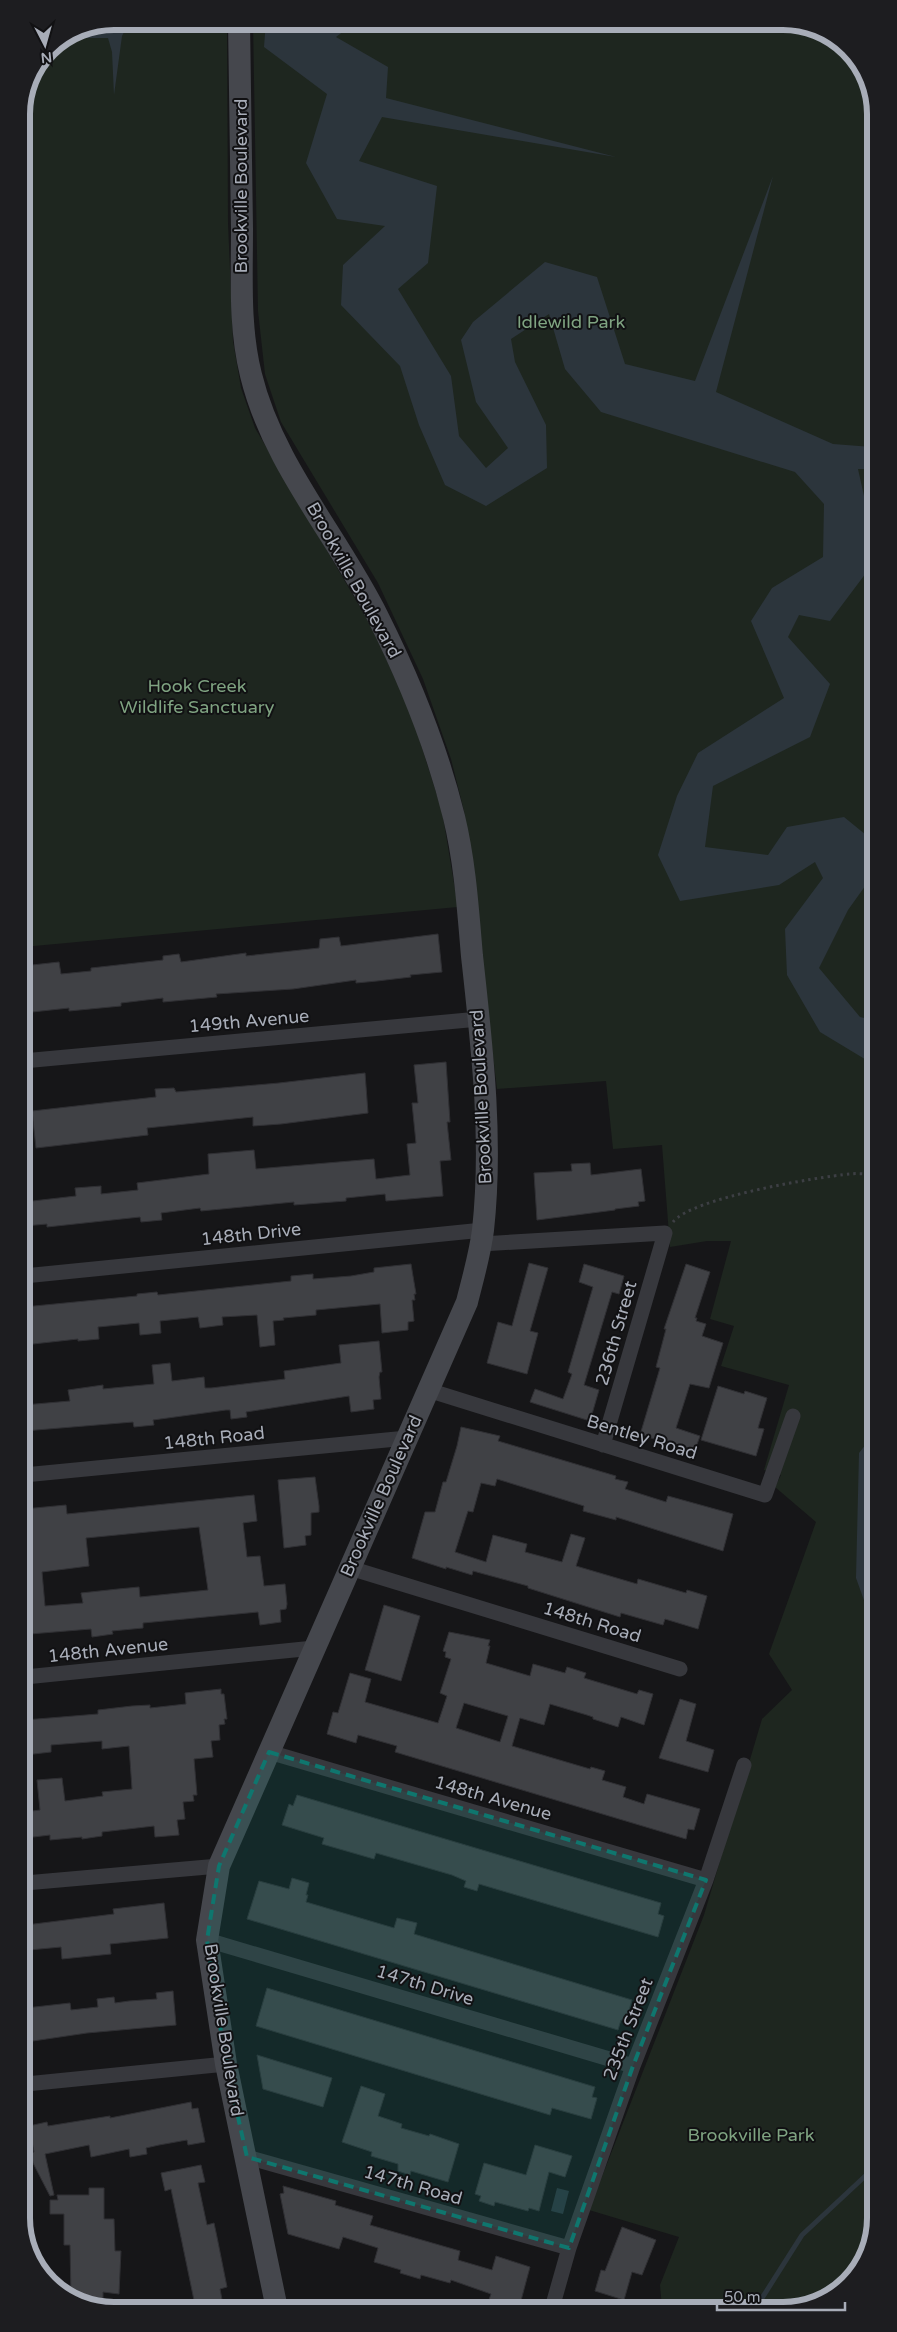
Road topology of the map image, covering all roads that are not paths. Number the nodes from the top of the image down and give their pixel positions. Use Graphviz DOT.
graph roads {
  1 [pos="239,30"];
  2 [pos="479,1019"];
  3 [pos="30,1060"];
  4 [pos="665,1233"];
  5 [pos="482,1237"];
  6 [pos="30,1275"];
  7 [pos="428,1390"];
  8 [pos="793,1416"];
  9 [pos="407,1438"];
  10 [pos="603,1445"];
  11 [pos="30,1474"];
  12 [pos="350,1568"];
  13 [pos="314,1648"];
  14 [pos="680,1669"];
  15 [pos="30,1676"];
  16 [pos="269,1752"];
  17 [pos="744,1765"];
  18 [pos="219,1866"];
  19 [pos="706,1880"];
  20 [pos="30,1884"];
  21 [pos="207,1940"];
  22 [pos="226,2064"];
  23 [pos="633,2066"];
  24 [pos="30,2084"];
  25 [pos="247,2157"];
  26 [pos="569,2248"];
  27 [pos="276,2302"];
  28 [pos="554,2302"];
  1 -- 2 [label="street, Brookville Boulevard"];
  2 -- 3 [label="street, 149th Avenue"];
  2 -- 5 [label="street, Brookville Boulevard"];
  4 -- 5 [label="street, 148th Drive"];
  4 -- 10 [label="street, 236th Street"];
  5 -- 6 [label="street, 148th Drive"];
  5 -- 7 [label="street, Brookville Boulevard"];
  7 -- 9 [label="street, Brookville Boulevard"];
  7 -- 10 [label="street, Bentley Road"];
  8 -- 10 [label="street, Bentley Road"];
  9 -- 11 [label="street, 148th Road"];
  9 -- 12 [label="street, Brookville Boulevard"];
  12 -- 13 [label="street, Brookville Boulevard"];
  12 -- 14 [label="street, 148th Road"];
  13 -- 15 [label="street, 148th Avenue"];
  13 -- 16 [label="street, Brookville Boulevard"];
  16 -- 18 [label="street, Brookville Boulevard"];
  16 -- 19 [label="street, 148th Avenue"];
  17 -- 19 [label="street, 235th Street"];
  18 -- 20 [label="street"];
  18 -- 21 [label="street, Brookville Boulevard"];
  19 -- 23 [label="street, 235th Street"];
  21 -- 22 [label="street, Brookville Boulevard"];
  21 -- 23 [label="street, 147th Drive"];
  22 -- 24 [label="street"];
  22 -- 25 [label="street, Brookville Boulevard"];
  23 -- 26 [label="street, 235th Street"];
  25 -- 26 [label="street, 147th Road"];
  25 -- 27 [label="street, Brookville Boulevard"];
  26 -- 28 [label="street, 235th Street"];
}
